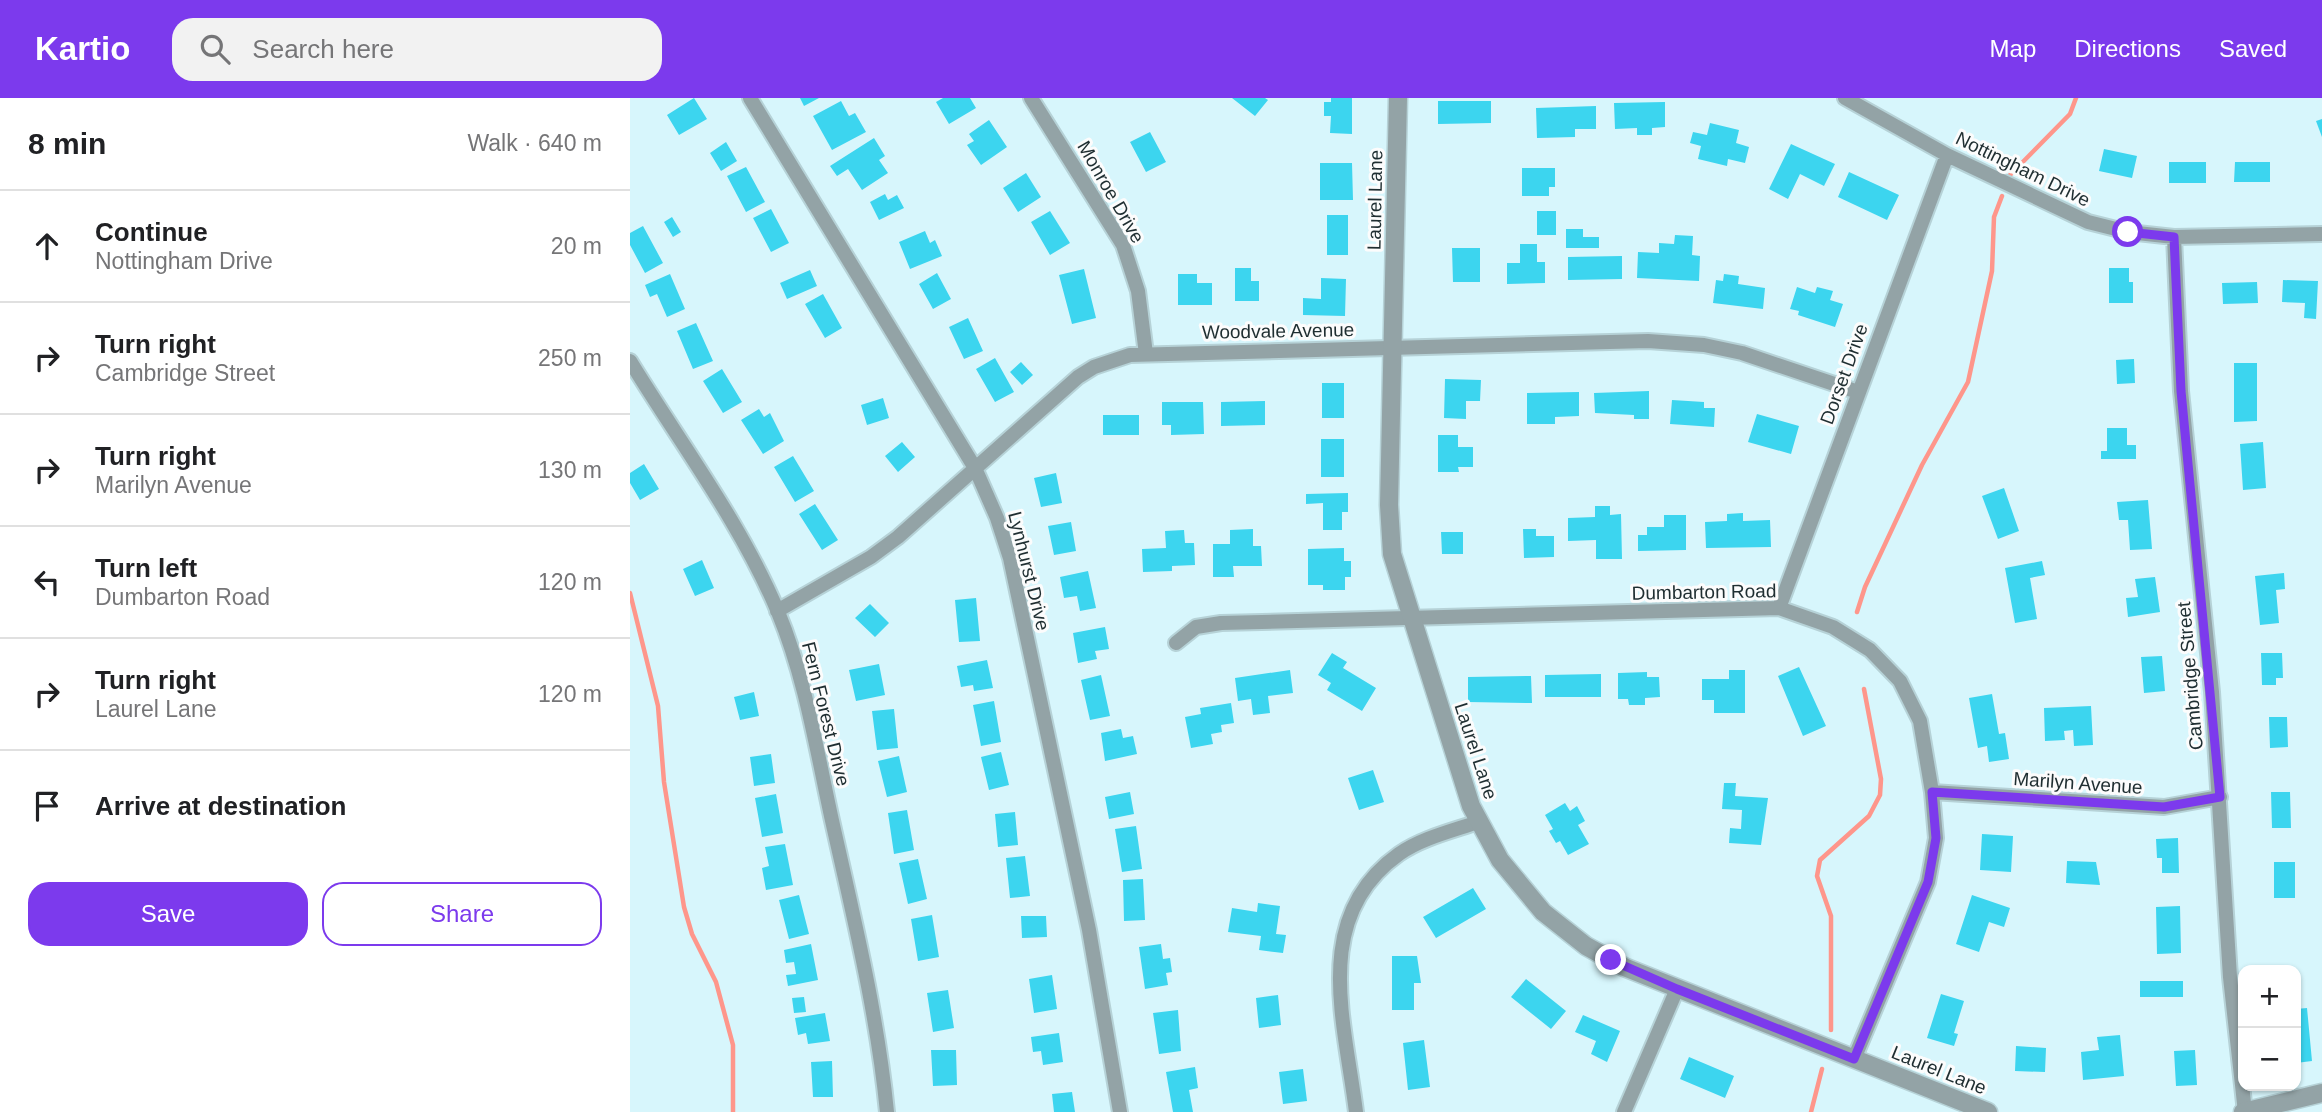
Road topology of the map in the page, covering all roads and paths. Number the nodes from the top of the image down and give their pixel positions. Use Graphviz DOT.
graph roads {
  1 [pos="750,98"];
  2 [pos="1031,98"];
  3 [pos="1398,98"];
  4 [pos="1846,98"];
  5 [pos="1947,155"];
  6 [pos="2322,234"];
  7 [pos="2174,237"];
  8 [pos="1393,347"];
  9 [pos="1146,354"];
  10 [pos="630,361"];
  11 [pos="1858,392"];
  12 [pos="975,468"];
  13 [pos="1779,608"];
  14 [pos="777,611"];
  15 [pos="1412,619"];
  16 [pos="1176,643"];
  17 [pos="1932,792"];
  18 [pos="2220,797"];
  19 [pos="1478,822"];
  20 [pos="1677,989"];
  21 [pos="1854,1059"];
  22 [pos="2322,1093"];
  23 [pos="887,1112"];
  24 [pos="1121,1112"];
  25 [pos="1356,1112"];
  26 [pos="1624,1112"];
  27 [pos="1988,1112"];
  28 [pos="2244,1112"];
  1 -- 12 [label="street, Lynhurst Drive"];
  2 -- 9 [label="street, Monroe Drive"];
  3 -- 8 [label="street, Laurel Lane"];
  4 -- 5 [label="street, Nottingham Drive"];
  5 -- 7 [label="street, Nottingham Drive"];
  5 -- 11 [label="street, Dorset Drive"];
  6 -- 7 [label="street, Nottingham Drive"];
  7 -- 18 [label="street, Cambridge Street"];
  8 -- 9 [label="street, Woodvale Avenue"];
  8 -- 11 [label="street, Woodvale Avenue"];
  8 -- 15 [label="street, Laurel Lane"];
  9 -- 12 [label="street, Woodvale Avenue"];
  10 -- 14 [label="street, Fern Forest Drive"];
  11 -- 13 [label="street, Dorset Drive"];
  12 -- 14 [label="street, Woodvale Avenue"];
  12 -- 24 [label="street, Lynhurst Drive"];
  13 -- 15 [label="street, Dumbarton Road"];
  13 -- 17 [label="street, Dumbarton Road"];
  14 -- 23 [label="street, Fern Forest Drive"];
  15 -- 16 [label="street, Dumbarton Road"];
  15 -- 19 [label="street, Laurel Lane"];
  17 -- 18 [label="street, Marilyn Avenue"];
  17 -- 21 [label="street, Dumbarton Road"];
  18 -- 28 [label="street, Cambridge Street"];
  19 -- 20 [label="street, Laurel Lane"];
  19 -- 25 [label="street"];
  20 -- 21 [label="street, Laurel Lane"];
  20 -- 26 [label="street"];
  21 -- 27 [label="street, Laurel Lane"];
  22 -- 28 [label="street"];
}
